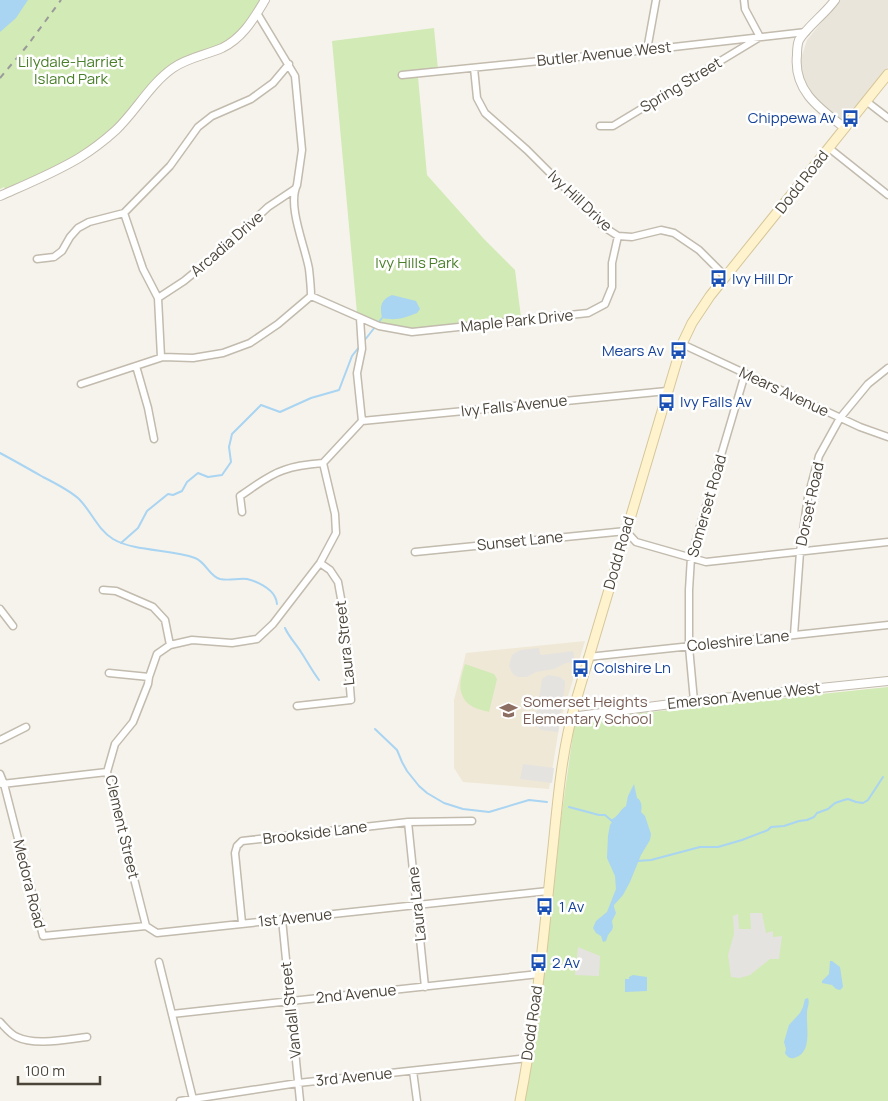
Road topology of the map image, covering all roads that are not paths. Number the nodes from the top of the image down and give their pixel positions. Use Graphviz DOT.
graph roads {
  1 [pos="265,0"];
  2 [pos="656,0"];
  3 [pos="744,0"];
  4 [pos="835,0"];
  5 [pos="257,13"];
  6 [pos="806,32"];
  7 [pos="760,37"];
  8 [pos="647,50"];
  9 [pos="289,64"];
  10 [pos="474,68"];
  11 [pos="888,74"];
  12 [pos="402,75"];
  13 [pos="866,101"];
  14 [pos="888,118"];
  15 [pos="600,126"];
  16 [pos="845,128"];
  17 [pos="829,148"];
  18 [pos="295,190"];
  19 [pos="888,194"];
  20 [pos="0,196"];
  21 [pos="124,213"];
  22 [pos="618,236"];
  23 [pos="37,259"];
  24 [pos="726,278"];
  25 [pos="311,296"];
  26 [pos="158,298"];
  27 [pos="360,318"];
  28 [pos="682,344"];
  29 [pos="163,357"];
  30 [pos="136,366"];
  31 [pos="888,368"];
  32 [pos="745,374"];
  33 [pos="81,384"];
  34 [pos="667,391"];
  35 [pos="840,418"];
  36 [pos="362,421"];
  37 [pos="888,437"];
  38 [pos="154,439"];
  39 [pos="323,463"];
  40 [pos="242,512"];
  41 [pos="626,531"];
  42 [pos="888,542"];
  43 [pos="415,552"];
  44 [pos="800,552"];
  45 [pos="690,557"];
  46 [pos="320,563"];
  47 [pos="103,590"];
  48 [pos="0,609"];
  49 [pos="888,625"];
  50 [pos="13,626"];
  51 [pos="794,635"];
  52 [pos="170,645"];
  53 [pos="688,646"];
  54 [pos="588,657"];
  55 [pos="109,673"];
  56 [pos="149,677"];
  57 [pos="888,681"];
  58 [pos="694,701"];
  59 [pos="297,706"];
  60 [pos="571,717"];
  61 [pos="26,728"];
  62 [pos="0,740"];
  63 [pos="107,772"];
  64 [pos="0,774"];
  65 [pos="2,784"];
  66 [pos="472,821"];
  67 [pos="408,822"];
  68 [pos="548,891"];
  69 [pos="417,904"];
  70 [pos="282,919"];
  71 [pos="242,923"];
  72 [pos="146,926"];
  73 [pos="43,936"];
  74 [pos="159,962"];
  75 [pos="539,974"];
  76 [pos="425,987"];
  77 [pos="290,1001"];
  78 [pos="172,1014"];
  79 [pos="0,1022"];
  80 [pos="87,1037"];
  81 [pos="528,1058"];
  82 [pos="413,1071"];
  83 [pos="298,1083"];
  84 [pos="194,1099"];
  85 [pos="180,1101"];
  86 [pos="300,1101"];
  87 [pos="417,1101"];
  88 [pos="520,1101"];
  1 -- 5 [label="street"];
  2 -- 8 [label="street"];
  3 -- 7 [label="street"];
  4 -- 6 [label="street"];
  5 -- 9 [label="street"];
  5 -- 20 [label="street"];
  6 -- 7 [label="street, Butler Avenue West"];
  6 -- 16 [label="street"];
  7 -- 8 [label="street, Butler Avenue West"];
  7 -- 15 [label="street, Spring Street"];
  8 -- 10 [label="street, Butler Avenue West"];
  9 -- 18 [label="street"];
  9 -- 21 [label="street"];
  10 -- 12 [label="street, Butler Avenue West"];
  10 -- 22 [label="street, Ivy Hill Drive"];
  11 -- 13 [label="main road, Dodd Road"];
  13 -- 14 [label="street"];
  13 -- 16 [label="main road, Dodd Road"];
  16 -- 17 [label="main road, Dodd Road"];
  17 -- 19 [label="street"];
  17 -- 24 [label="main road, Dodd Road"];
  18 -- 25 [label="street"];
  18 -- 26 [label="street, Arcadia Drive"];
  21 -- 23 [label="street"];
  21 -- 26 [label="street"];
  22 -- 24 [label="street, Ivy Hill Drive"];
  22 -- 27 [label="street, Maple Park Drive"];
  24 -- 28 [label="main road, Dodd Road"];
  25 -- 27 [label="street, Maple Park Drive"];
  25 -- 29 [label="street"];
  26 -- 29 [label="street"];
  27 -- 36 [label="street"];
  28 -- 32 [label="street, Mears Avenue"];
  28 -- 34 [label="main road, Dodd Road"];
  29 -- 30 [label="street"];
  30 -- 33 [label="street"];
  30 -- 38 [label="street"];
  31 -- 35 [label="street, Dorset Road"];
  32 -- 35 [label="street, Mears Avenue"];
  32 -- 45 [label="street, Somerset Road"];
  34 -- 36 [label="street, Ivy Falls Avenue"];
  34 -- 41 [label="main road, Dodd Road"];
  35 -- 37 [label="street, Mears Avenue"];
  35 -- 44 [label="street, Dorset Road"];
  36 -- 39 [label="street"];
  39 -- 40 [label="street"];
  39 -- 46 [label="street"];
  41 -- 43 [label="street, Sunset Lane"];
  41 -- 45 [label="street"];
  41 -- 54 [label="main road, Dodd Road"];
  42 -- 44 [label="street"];
  44 -- 45 [label="street"];
  44 -- 51 [label="street, Dorset Road"];
  45 -- 53 [label="street, Somerset Road"];
  46 -- 52 [label="street"];
  46 -- 59 [label="street, Laura Street"];
  47 -- 52 [label="street"];
  48 -- 50 [label="street"];
  49 -- 51 [label="street, Coleshire Lane"];
  51 -- 53 [label="street, Coleshire Lane"];
  52 -- 56 [label="street, Clement Street"];
  53 -- 54 [label="street, Coleshire Lane"];
  53 -- 58 [label="street, Somerset Road"];
  54 -- 60 [label="main road, Dodd Road"];
  55 -- 56 [label="street"];
  56 -- 63 [label="street, Clement Street"];
  57 -- 58 [label="street, Emerson Avenue West"];
  58 -- 60 [label="street, Emerson Avenue West"];
  60 -- 68 [label="main road, Dodd Road"];
  61 -- 62 [label="street"];
  63 -- 65 [label="street"];
  63 -- 72 [label="street, Clement Street"];
  64 -- 65 [label="street, Medora Road"];
  65 -- 73 [label="street, Medora Road"];
  66 -- 67 [label="street, Brookside Lane"];
  67 -- 69 [label="street, Laura Lane"];
  67 -- 71 [label="street, Brookside Lane"];
  68 -- 69 [label="street, 1st Avenue"];
  68 -- 75 [label="main road, Dodd Road"];
  69 -- 70 [label="street, 1st Avenue"];
  69 -- 76 [label="street, Laura Lane"];
  70 -- 71 [label="street, 1st Avenue"];
  70 -- 77 [label="street, Vandall Street"];
  71 -- 72 [label="street, 1st Avenue"];
  72 -- 73 [label="street, 1st Avenue"];
  74 -- 78 [label="street"];
  75 -- 76 [label="street, 2nd Avenue"];
  75 -- 81 [label="main road, Dodd Road"];
  76 -- 77 [label="street, 2nd Avenue"];
  77 -- 78 [label="street, 2nd Avenue"];
  77 -- 83 [label="street, Vandall Street"];
  78 -- 84 [label="street"];
  79 -- 80 [label="street"];
  81 -- 82 [label="street, 3rd Avenue"];
  81 -- 88 [label="main road, Dodd Road"];
  82 -- 83 [label="street, 3rd Avenue"];
  82 -- 87 [label="street"];
  83 -- 84 [label="street, 3rd Avenue"];
  83 -- 86 [label="street, Vandall Street"];
  84 -- 85 [label="street, 3rd Avenue"];
}
